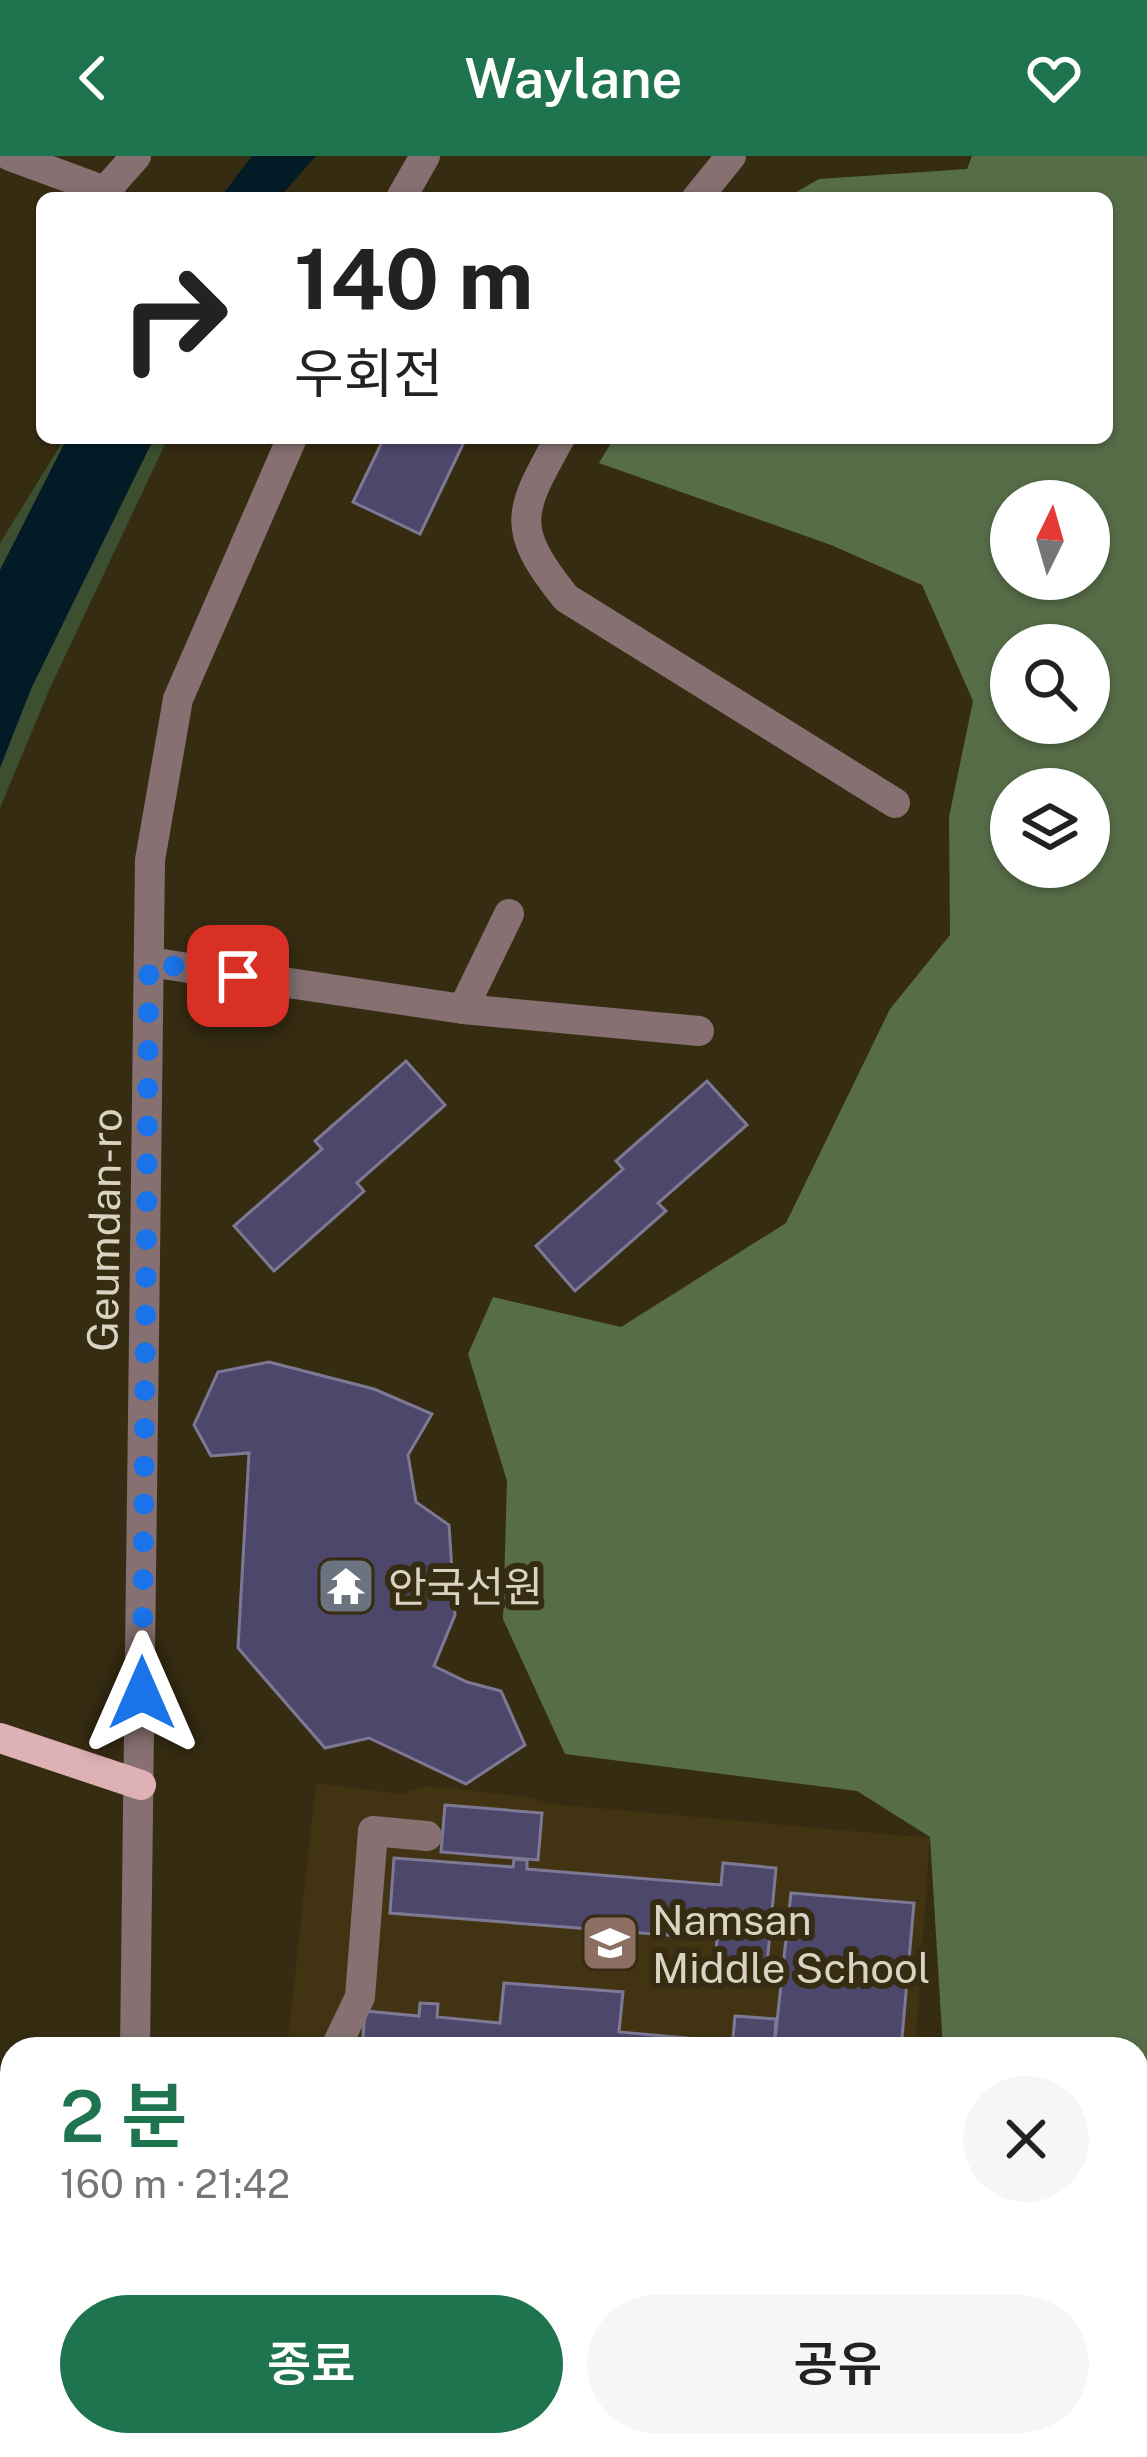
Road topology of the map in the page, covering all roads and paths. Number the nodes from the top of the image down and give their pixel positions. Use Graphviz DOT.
graph roads {
  1 [pos="10,156"];
  2 [pos="136,156"];
  3 [pos="425,156"];
  4 [pos="731,156"];
  5 [pos="104,192"];
  6 [pos="110,192"];
  7 [pos="404,192"];
  8 [pos="702,192"];
  9 [pos="289,444"];
  10 [pos="557,444"];
  11 [pos="896,803"];
  12 [pos="509,914"];
  13 [pos="149,962"];
  14 [pos="463,1009"];
  15 [pos="699,1031"];
  16 [pos="0,1738"];
  17 [pos="141,1786"];
  18 [pos="427,1836"];
  19 [pos="135,2037"];
  20 [pos="341,2037"];
  1 -- 5 [label="street"];
  2 -- 6 [label="street"];
  3 -- 7 [label="street"];
  4 -- 8 [label="street"];
  9 -- 13 [label="street, Geumdan-ro"];
  10 -- 11 [label="street"];
  12 -- 14 [label="street"];
  13 -- 14 [label="street"];
  13 -- 17 [label="street, Geumdan-ro"];
  14 -- 15 [label="street"];
  16 -- 17 [label="main road"];
  17 -- 19 [label="street, Geumdan-ro"];
  18 -- 20 [label="street"];
}
